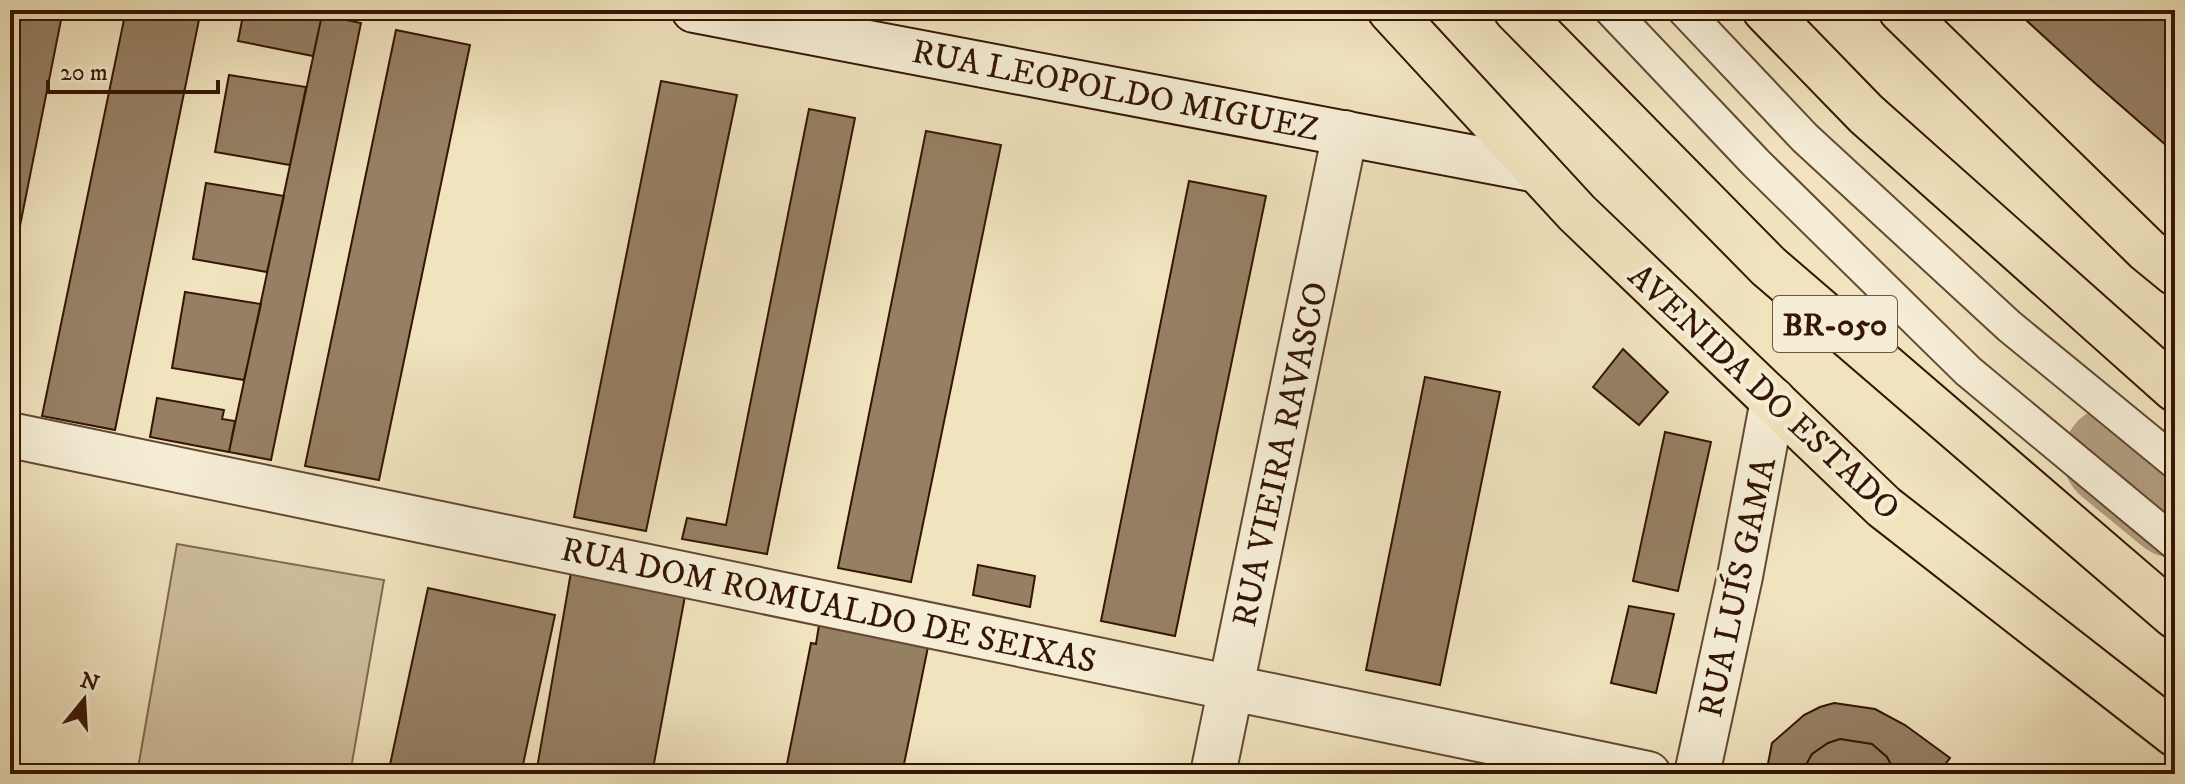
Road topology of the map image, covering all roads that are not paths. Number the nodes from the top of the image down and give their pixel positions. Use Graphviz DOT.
graph roads {
  1 [pos="1390,10"];
  2 [pos="1516,10"];
  3 [pos="1611,10"];
  4 [pos="1684,10"];
  5 [pos="1765,10"];
  6 [pos="1901,10"];
  7 [pos="706,11"];
  8 [pos="1345,133"];
  9 [pos="1537,170"];
  10 [pos="2175,273"];
  11 [pos="2175,389"];
  12 [pos="1773,400"];
  13 [pos="10,435"];
  14 [pos="2175,462"];
  15 [pos="2175,543"];
  16 [pos="2175,616"];
  17 [pos="1231,686"];
  18 [pos="2175,734"];
  19 [pos="1213,774"];
  20 [pos="1648,774"];
  21 [pos="1697,774"];
  1 -- 9 [label="main road, AVENIDA DO ESTADO"];
  2 -- 16 [label="main road, BR-050"];
  3 -- 15 [label="lane"];
  4 -- 14 [label="lane"];
  5 -- 11 [label="main road"];
  6 -- 10 [label="main road"];
  7 -- 8 [label="street, RUA LEOPOLDO MIGUEZ"];
  8 -- 9 [label="street, RUA LEOPOLDO MIGUEZ"];
  8 -- 17 [label="street, RUA VIEIRA RAVASCO"];
  9 -- 12 [label="main road, AVENIDA DO ESTADO"];
  12 -- 18 [label="main road, AVENIDA DO ESTADO"];
  12 -- 21 [label="street, RUA LUÍS GAMA"];
  13 -- 17 [label="street, RUA DOM ROMUALDO DE SEIXAS"];
  17 -- 19 [label="street, RUA VIEIRA RAVASCO"];
  17 -- 20 [label="street, RUA DOM ROMUALDO DE SEIXAS"];
}
